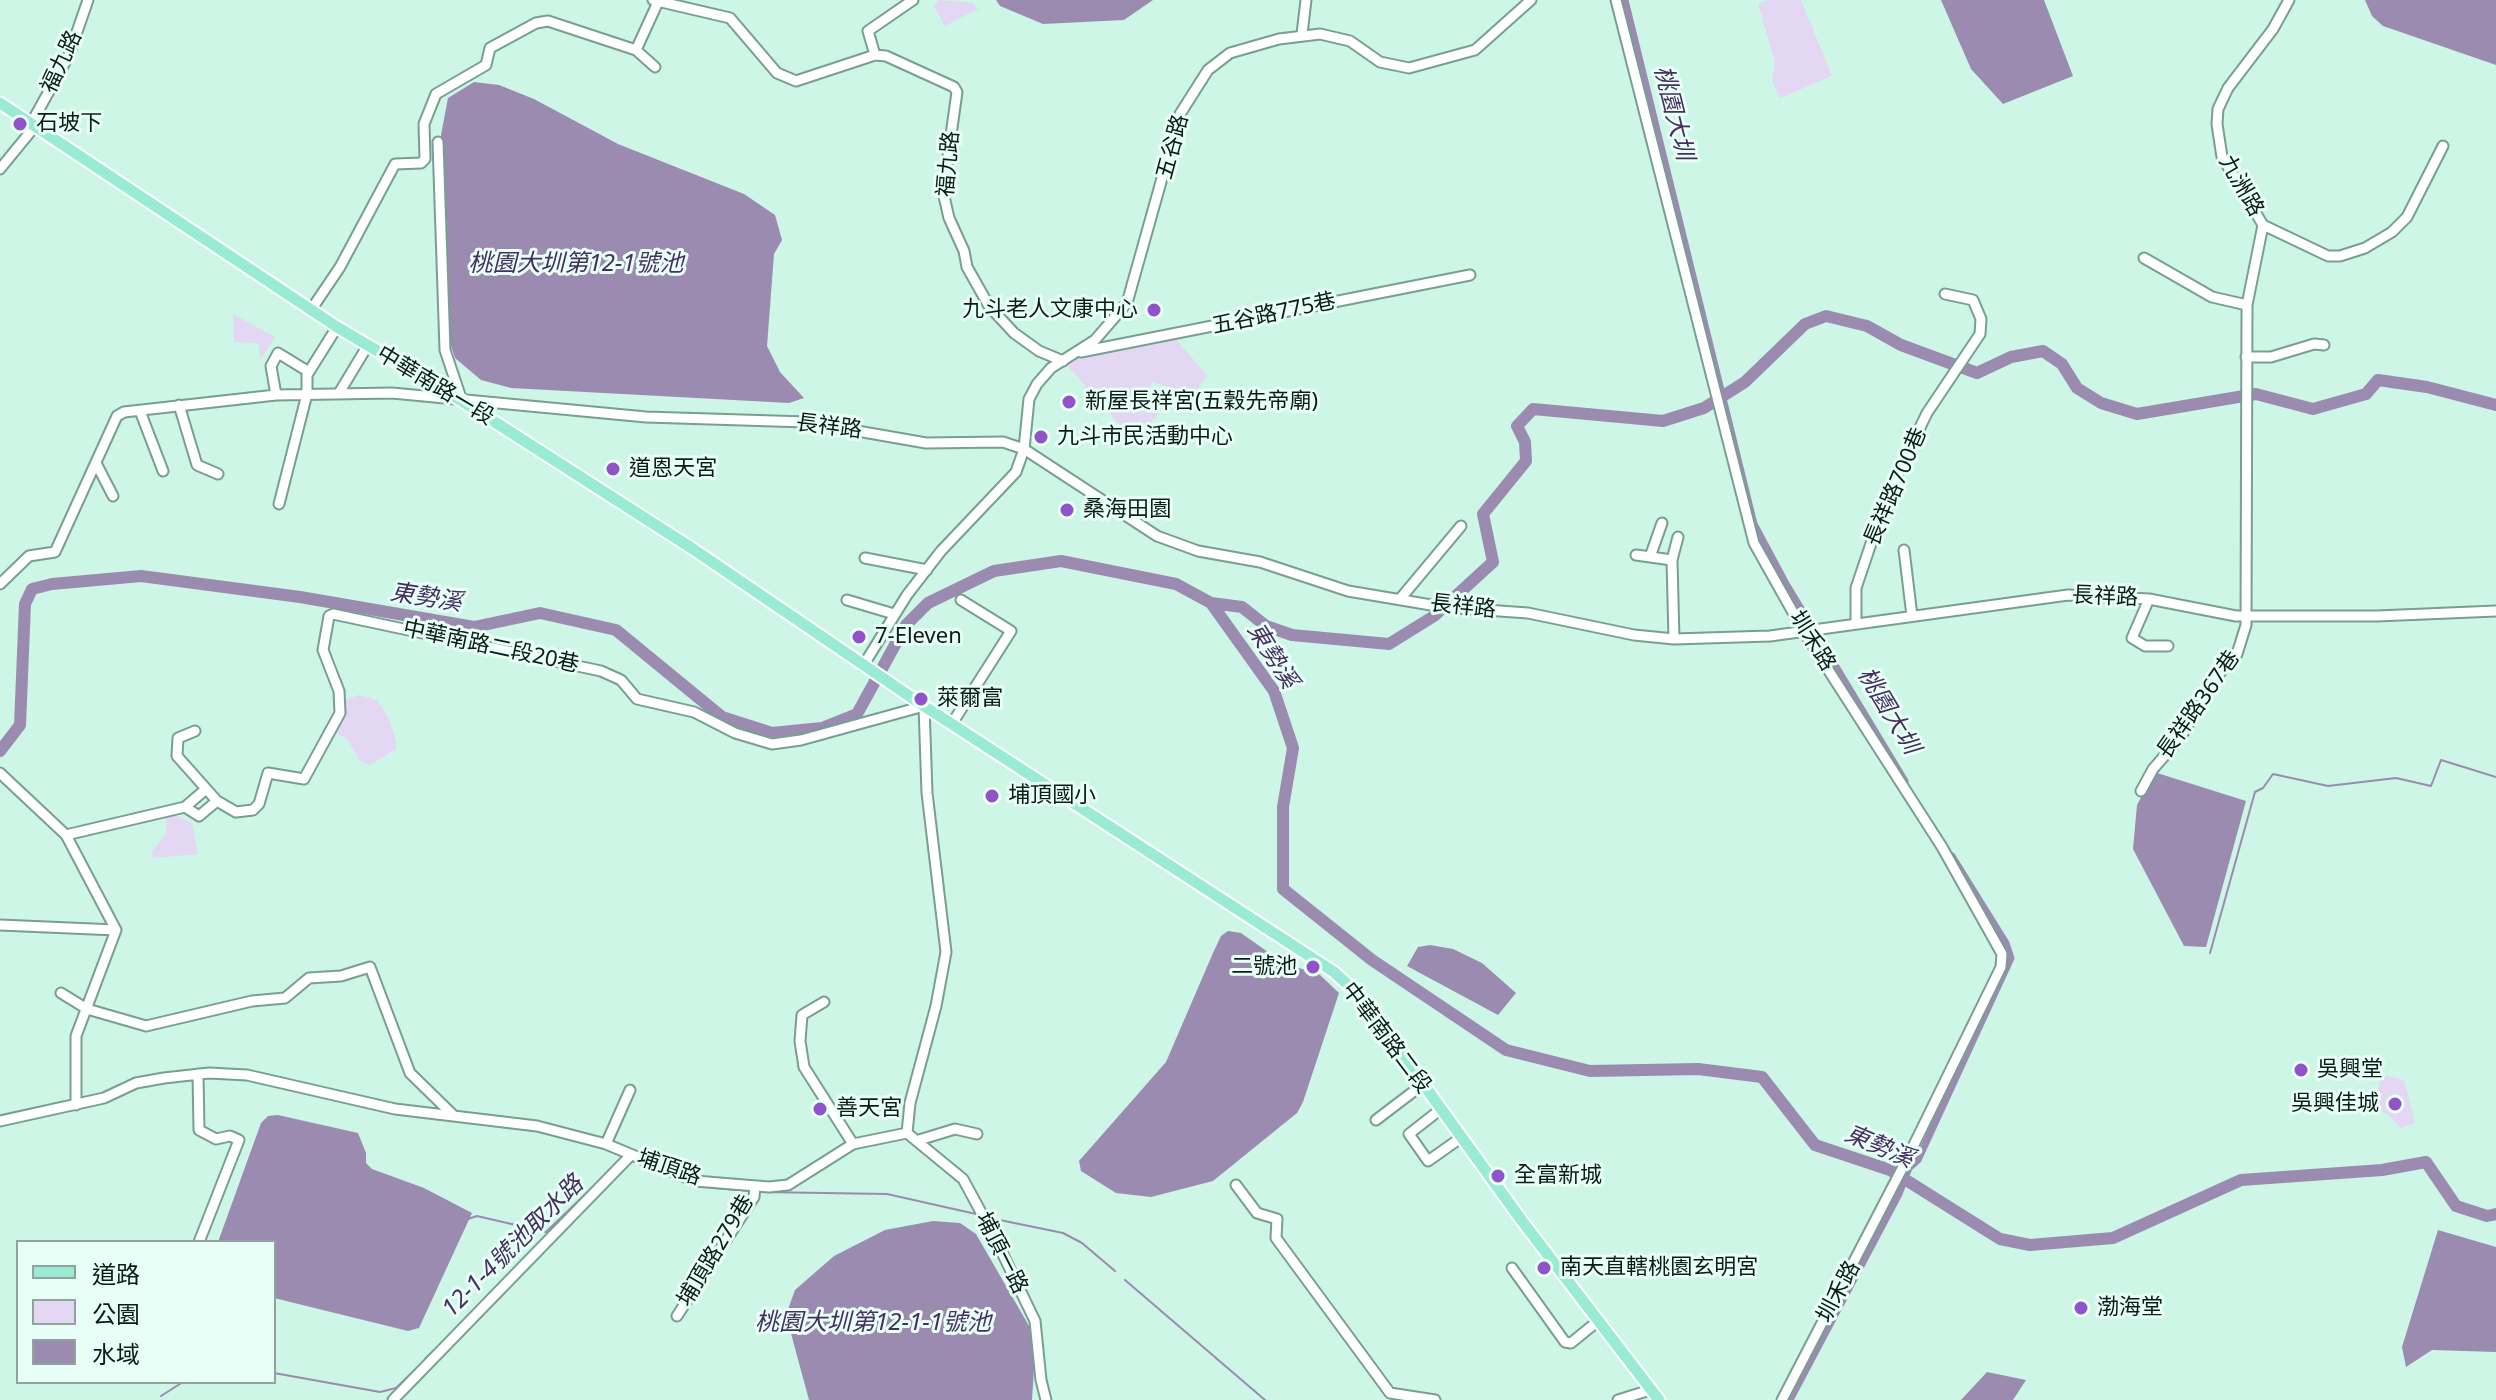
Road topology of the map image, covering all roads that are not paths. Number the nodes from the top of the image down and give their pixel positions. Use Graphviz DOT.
graph roads {
  1 [pos="88,0"];
  2 [pos="913,0"];
  3 [pos="1306,0"];
  4 [pos="1531,0"];
  5 [pos="1616,0"];
  6 [pos="2289,0"];
  7 [pos="655,1"];
  8 [pos="1302,34"];
  9 [pos="636,50"];
  10 [pos="875,55"];
  11 [pos="655,67"];
  12 [pos="0,103"];
  13 [pos="34,123"];
  14 [pos="438,142"];
  15 [pos="2443,146"];
  16 [pos="0,169"];
  17 [pos="2263,225"];
  18 [pos="2144,258"];
  19 [pos="1470,275"];
  20 [pos="1945,294"];
  21 [pos="2247,305"];
  22 [pos="311,310"];
  23 [pos="337,327"];
  24 [pos="368,345"];
  25 [pos="2324,345"];
  26 [pos="1078,353"];
  27 [pos="2246,357"];
  28 [pos="1063,361"];
  29 [pos="309,372"];
  30 [pos="339,393"];
  31 [pos="307,394"];
  32 [pos="276,395"];
  33 [pos="462,401"];
  34 [pos="179,405"];
  35 [pos="140,411"];
  36 [pos="1024,449"];
  37 [pos="97,465"];
  38 [pos="163,471"];
  39 [pos="218,474"];
  40 [pos="113,496"];
  41 [pos="279,504"];
  42 [pos="1662,523"];
  43 [pos="1461,526"];
  44 [pos="1678,537"];
  45 [pos="1904,550"];
  46 [pos="1636,555"];
  47 [pos="1650,557"];
  48 [pos="865,558"];
  49 [pos="1672,560"];
  50 [pos="927,570"];
  51 [pos="0,584"];
  52 [pos="1400,599"];
  53 [pos="2149,599"];
  54 [pos="847,600"];
  55 [pos="961,600"];
  56 [pos="2496,611"];
  57 [pos="894,614"];
  58 [pos="2247,615"];
  59 [pos="1912,616"];
  60 [pos="1856,623"];
  61 [pos="1810,631"];
  62 [pos="1674,639"];
  63 [pos="2168,646"];
  64 [pos="866,668"];
  65 [pos="905,692"];
  66 [pos="924,706"];
  67 [pos="953,722"];
  68 [pos="195,731"];
  69 [pos="2,774"];
  70 [pos="206,789"];
  71 [pos="2141,791"];
  72 [pos="217,801"];
  73 [pos="185,807"];
  74 [pos="66,835"];
  75 [pos="0,925"];
  76 [pos="116,930"];
  77 [pos="61,993"];
  78 [pos="824,1002"];
  79 [pos="87,1009"];
  80 [pos="198,1074"];
  81 [pos="1422,1085"];
  82 [pos="630,1090"];
  83 [pos="76,1105"];
  84 [pos="1441,1109"];
  85 [pos="452,1114"];
  86 [pos="1376,1120"];
  87 [pos="0,1121"];
  88 [pos="907,1133"];
  89 [pos="977,1134"];
  90 [pos="1462,1137"];
  91 [pos="919,1140"];
  92 [pos="606,1144"];
  93 [pos="853,1144"];
  94 [pos="631,1155"];
  95 [pos="1236,1185"];
  96 [pos="755,1186"];
  97 [pos="200,1240"];
  98 [pos="1512,1268"];
  99 [pos="677,1316"];
  100 [pos="1598,1321"];
  101 [pos="1650,1390"];
  102 [pos="393,1400"];
  103 [pos="1046,1400"];
  104 [pos="1435,1400"];
  105 [pos="1618,1400"];
  106 [pos="1659,1400"];
  107 [pos="1782,1400"];
  1 -- 13 [label="street, 福九路"];
  2 -- 10 [label="street"];
  3 -- 8 [label="street"];
  4 -- 8 [label="street, 五谷路"];
  5 -- 61 [label="street, 圳禾路"];
  6 -- 17 [label="street, 九洲路"];
  7 -- 9 [label="street"];
  7 -- 10 [label="street"];
  8 -- 26 [label="street, 五谷路"];
  9 -- 11 [label="street"];
  9 -- 22 [label="street"];
  10 -- 28 [label="street, 福九路"];
  12 -- 13 [label="main road, 中華南路一段"];
  13 -- 16 [label="street, 福九路"];
  13 -- 22 [label="main road, 中華南路一段"];
  14 -- 33 [label="street"];
  15 -- 17 [label="street"];
  17 -- 21 [label="street, 九洲路"];
  18 -- 21 [label="street"];
  19 -- 26 [label="street, 五谷路775巷"];
  20 -- 60 [label="street, 長祥路700巷"];
  21 -- 27 [label="street, 九洲路"];
  22 -- 23 [label="main road, 中華南路一段"];
  23 -- 24 [label="main road, 中華南路一段"];
  23 -- 29 [label="street"];
  24 -- 30 [label="street"];
  24 -- 33 [label="main road, 中華南路一段"];
  25 -- 27 [label="street"];
  26 -- 28 [label="street, 五谷路"];
  27 -- 58 [label="street, 九洲路"];
  28 -- 36 [label="street, 五谷路"];
  29 -- 31 [label="street"];
  29 -- 32 [label="street"];
  30 -- 31 [label="street, 長祥路"];
  30 -- 33 [label="street, 長祥路"];
  31 -- 32 [label="street, 長祥路"];
  31 -- 41 [label="street"];
  32 -- 34 [label="street, 長祥路"];
  33 -- 36 [label="street, 長祥路"];
  33 -- 64 [label="main road, 中華南路一段"];
  34 -- 35 [label="street, 長祥路"];
  34 -- 39 [label="street"];
  35 -- 37 [label="street"];
  35 -- 38 [label="street"];
  36 -- 50 [label="street"];
  36 -- 52 [label="street, 長祥路"];
  37 -- 40 [label="street"];
  37 -- 51 [label="street"];
  42 -- 47 [label="street"];
  43 -- 52 [label="street"];
  44 -- 49 [label="street"];
  45 -- 59 [label="street"];
  46 -- 47 [label="street"];
  47 -- 49 [label="street"];
  48 -- 50 [label="street"];
  49 -- 62 [label="street"];
  50 -- 57 [label="street"];
  52 -- 62 [label="street, 長祥路"];
  53 -- 58 [label="street, 長祥路"];
  53 -- 59 [label="street, 長祥路"];
  53 -- 63 [label="street"];
  54 -- 57 [label="street"];
  55 -- 67 [label="street"];
  56 -- 58 [label="street, 長祥路"];
  57 -- 64 [label="street"];
  58 -- 71 [label="street, 長祥路367巷"];
  59 -- 60 [label="street, 長祥路"];
  60 -- 61 [label="street, 長祥路"];
  61 -- 62 [label="street, 長祥路"];
  61 -- 107 [label="street, 圳禾路"];
  64 -- 65 [label="main road, 中華南路一段"];
  65 -- 66 [label="main road, 中華南路二段"];
  66 -- 67 [label="main road, 中華南路二段"];
  66 -- 72 [label="street, 中華南路二段20巷"];
  66 -- 88 [label="street"];
  67 -- 81 [label="main road, 中華南路二段"];
  68 -- 70 [label="street"];
  69 -- 74 [label="street"];
  70 -- 72 [label="street"];
  70 -- 73 [label="street"];
  72 -- 73 [label="street"];
  73 -- 74 [label="street"];
  74 -- 76 [label="street"];
  75 -- 76 [label="street"];
  76 -- 79 [label="street"];
  77 -- 79 [label="street"];
  78 -- 93 [label="street"];
  79 -- 83 [label="street"];
  79 -- 85 [label="street"];
  80 -- 83 [label="street, 埔頂路"];
  80 -- 85 [label="street, 埔頂路"];
  80 -- 97 [label="street"];
  81 -- 84 [label="main road, 中華南路二段"];
  81 -- 86 [label="street"];
  82 -- 92 [label="street"];
  83 -- 87 [label="street, 埔頂路"];
  84 -- 90 [label="main road, 中華南路二段"];
  84 -- 90 [label="street"];
  85 -- 92 [label="street, 埔頂路"];
  88 -- 91 [label="street, 埔頂一路"];
  88 -- 93 [label="street, 埔頂路"];
  89 -- 91 [label="street"];
  90 -- 100 [label="main road, 中華南路二段"];
  91 -- 103 [label="street, 埔頂一路"];
  92 -- 94 [label="street, 埔頂路"];
  93 -- 96 [label="street, 埔頂路"];
  94 -- 96 [label="street, 埔頂路"];
  94 -- 102 [label="street"];
  95 -- 104 [label="street"];
  96 -- 99 [label="street, 埔頂路279巷"];
  98 -- 100 [label="street"];
  100 -- 101 [label="main road, 中華南路二段"];
  101 -- 105 [label="street"];
  101 -- 106 [label="main road, 中華南路二段"];
}
